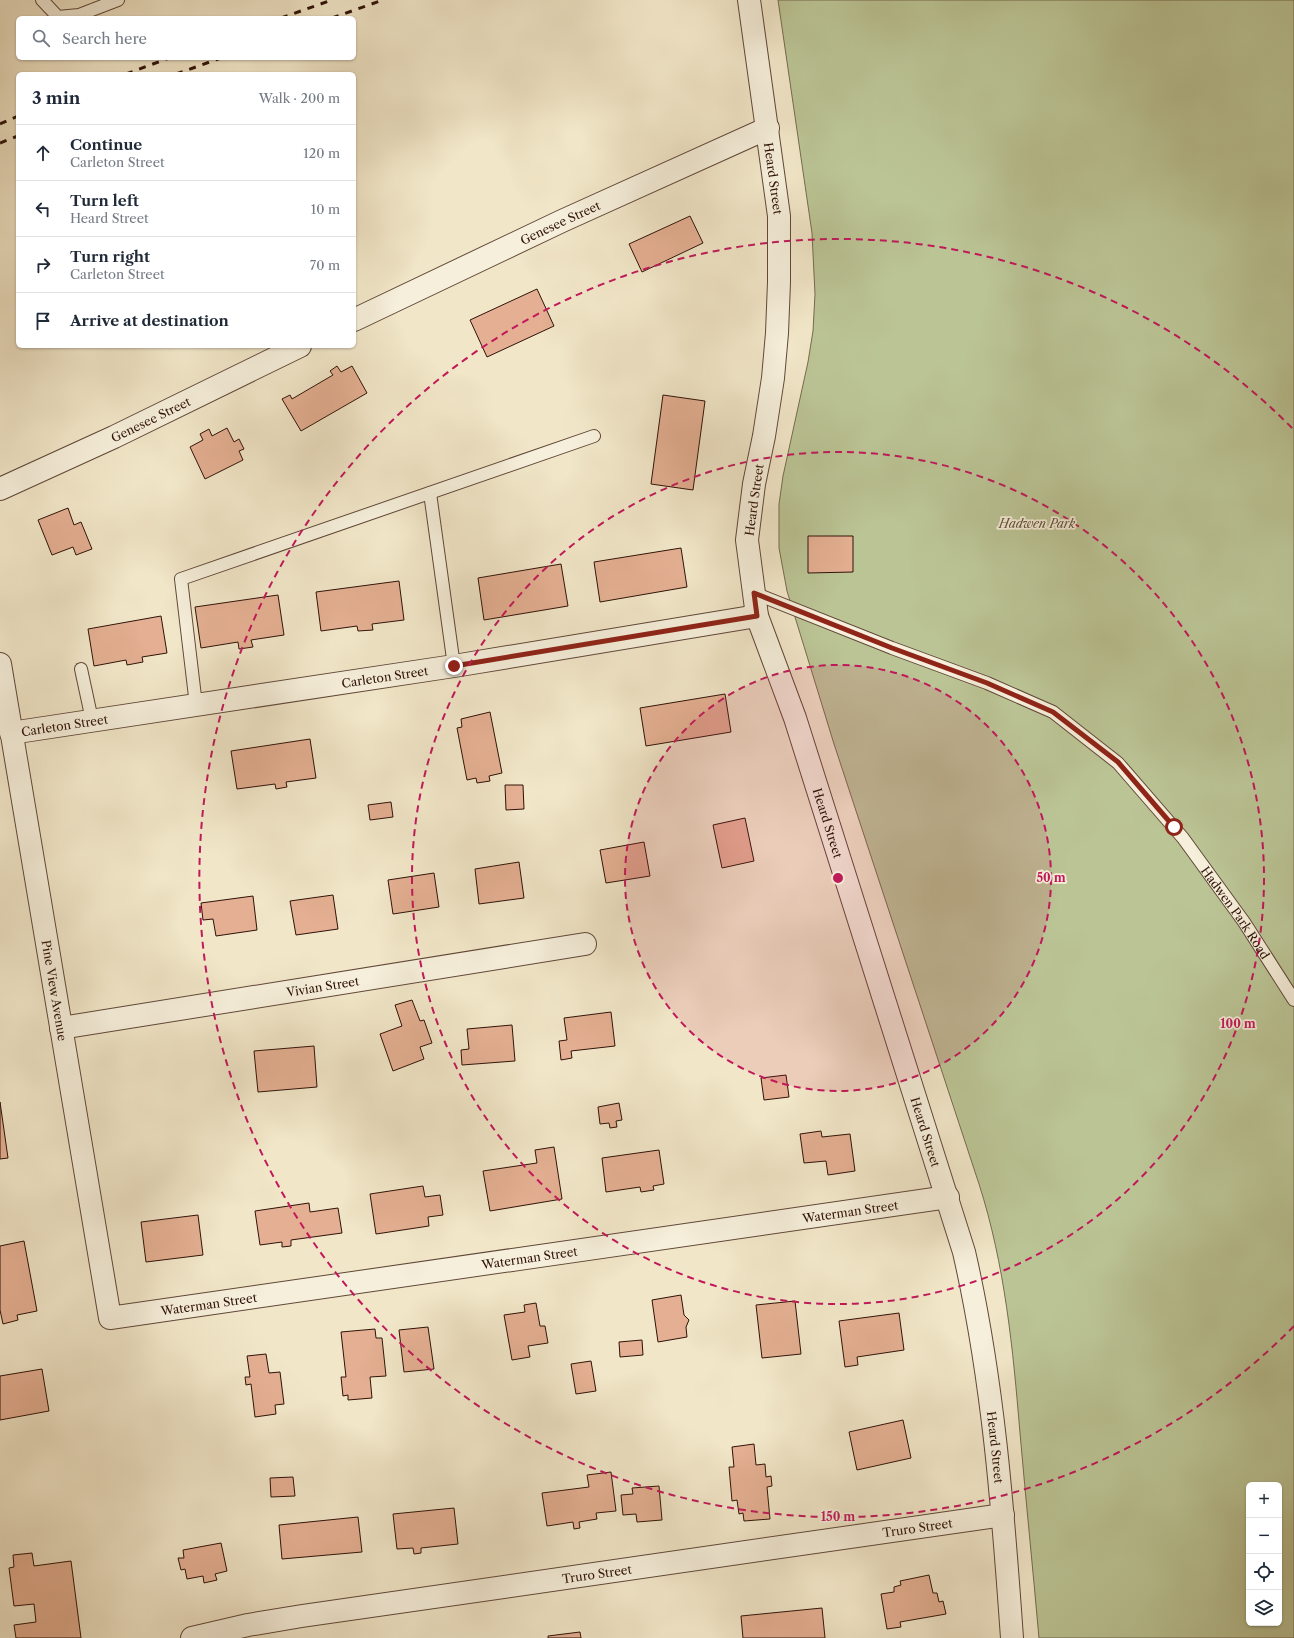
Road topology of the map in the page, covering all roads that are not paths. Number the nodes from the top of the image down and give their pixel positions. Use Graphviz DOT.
graph roads {
  1 [pos="42,0"];
  2 [pos="118,0"];
  3 [pos="749,0"];
  4 [pos="57,16"];
  5 [pos="68,16"];
  6 [pos="768,128"];
  7 [pos="356,319"];
  8 [pos="296,348"];
  9 [pos="594,436"];
  10 [pos="0,488"];
  11 [pos="430,493"];
  12 [pos="754,593"];
  13 [pos="757,616"];
  14 [pos="0,664"];
  15 [pos="454,666"];
  16 [pos="81,669"];
  17 [pos="196,705"];
  18 [pos="92,720"];
  19 [pos="12,733"];
  20 [pos="585,944"];
  21 [pos="1294,1000"];
  22 [pos="61,1028"];
  23 [pos="948,1197"];
  24 [pos="110,1318"];
  25 [pos="1003,1515"];
  26 [pos="192,1638"];
  27 [pos="1012,1638"];
  1 -- 4 [label="lane"];
  2 -- 5 [label="lane"];
  3 -- 6 [label="street, Heard Street"];
  6 -- 7 [label="street, Genesee Street"];
  6 -- 12 [label="street, Heard Street"];
  8 -- 10 [label="street, Genesee Street"];
  9 -- 11 [label="lane"];
  11 -- 15 [label="lane"];
  11 -- 17 [label="lane"];
  12 -- 13 [label="street, Heard Street"];
  12 -- 21 [label="lane, Hadwen Park Road"];
  13 -- 15 [label="street, Carleton Street"];
  13 -- 23 [label="street, Heard Street"];
  14 -- 19 [label="street, Pine View Avenue"];
  15 -- 17 [label="street, Carleton Street"];
  16 -- 18 [label="lane"];
  17 -- 18 [label="street, Carleton Street"];
  18 -- 19 [label="street, Carleton Street"];
  19 -- 22 [label="street, Pine View Avenue"];
  20 -- 22 [label="street, Vivian Street"];
  22 -- 24 [label="street, Pine View Avenue"];
  23 -- 24 [label="street, Waterman Street"];
  23 -- 25 [label="street, Heard Street"];
  25 -- 26 [label="street, Truro Street"];
  25 -- 27 [label="street, Heard Street"];
}
